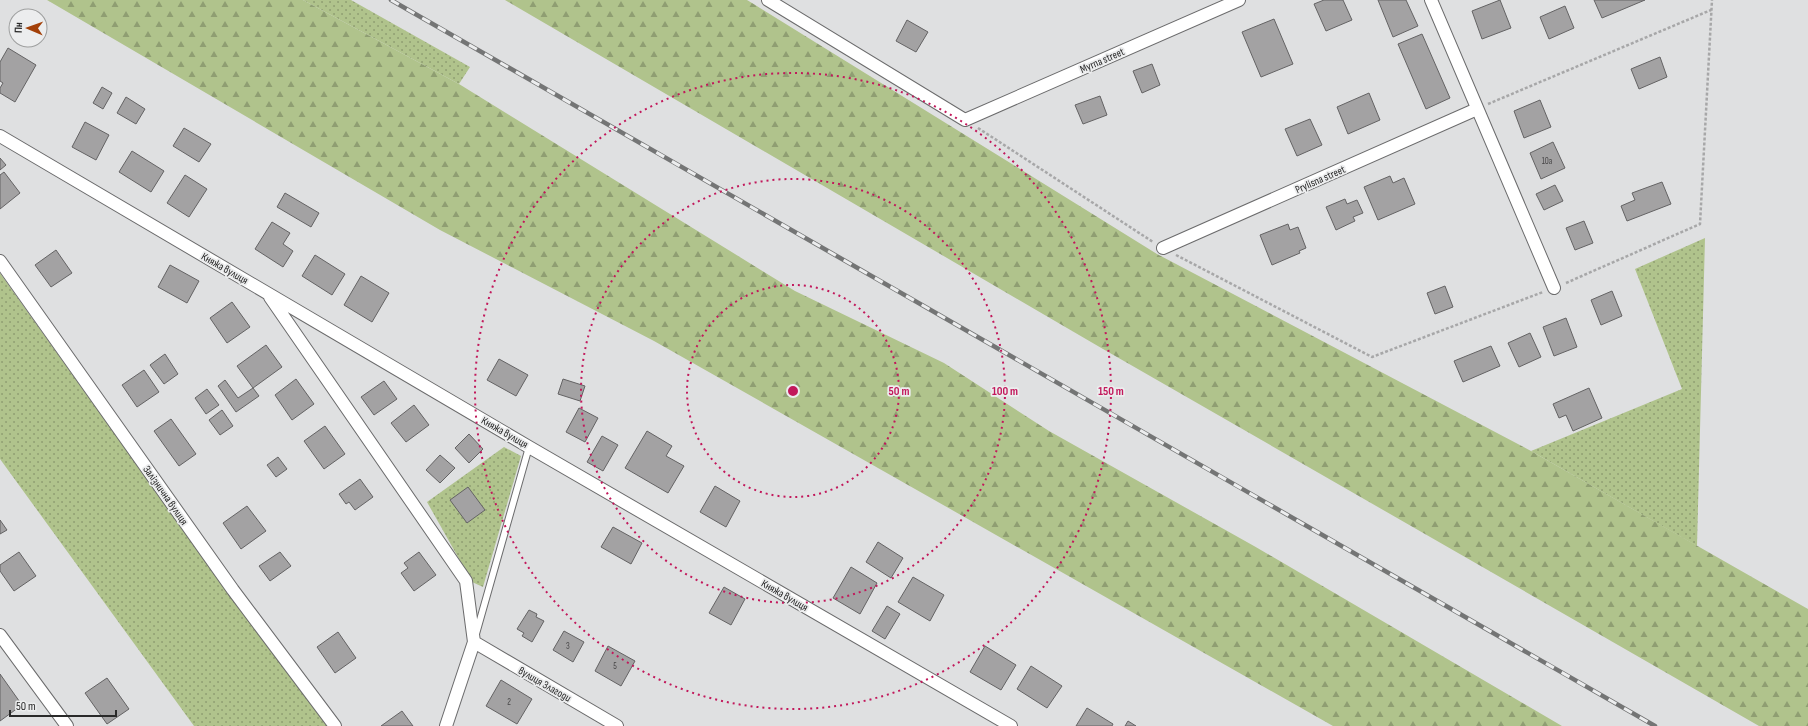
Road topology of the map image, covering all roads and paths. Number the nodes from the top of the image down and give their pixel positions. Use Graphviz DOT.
graph roads {
  1 [pos="768,0"];
  2 [pos="1239,0"];
  3 [pos="1431,0"];
  4 [pos="1712,0"];
  5 [pos="1711,10"];
  6 [pos="1477,109"];
  7 [pos="0,136"];
  8 [pos="1163,248"];
  9 [pos="0,261"];
  10 [pos="1554,288"];
  11 [pos="268,293"];
  12 [pos="1372,357"];
  13 [pos="529,447"];
  14 [pos="0,635"];
  15 [pos="474,642"];
  16 [pos="67,726"];
  17 [pos="335,726"];
  18 [pos="446,726"];
  19 [pos="617,726"];
  20 [pos="1011,726"];
  1 -- 2 [label="street, Myrna street"];
  3 -- 6 [label="street"];
  4 -- 5 [label="path"];
  5 -- 6 [label="path"];
  5 -- 10 [label="path"];
  6 -- 8 [label="street, Prylisna street"];
  6 -- 10 [label="street"];
  7 -- 11 [label="street, Княжа вулиця"];
  9 -- 17 [label="street, Залізнична вулиця"];
  10 -- 12 [label="path"];
  11 -- 13 [label="street, Княжа вулиця"];
  11 -- 15 [label="street"];
  13 -- 15 [label="lane"];
  13 -- 20 [label="street, Княжа вулиця"];
  14 -- 16 [label="street"];
  15 -- 18 [label="street"];
  15 -- 19 [label="street, вулиця Злагоди"];
}
